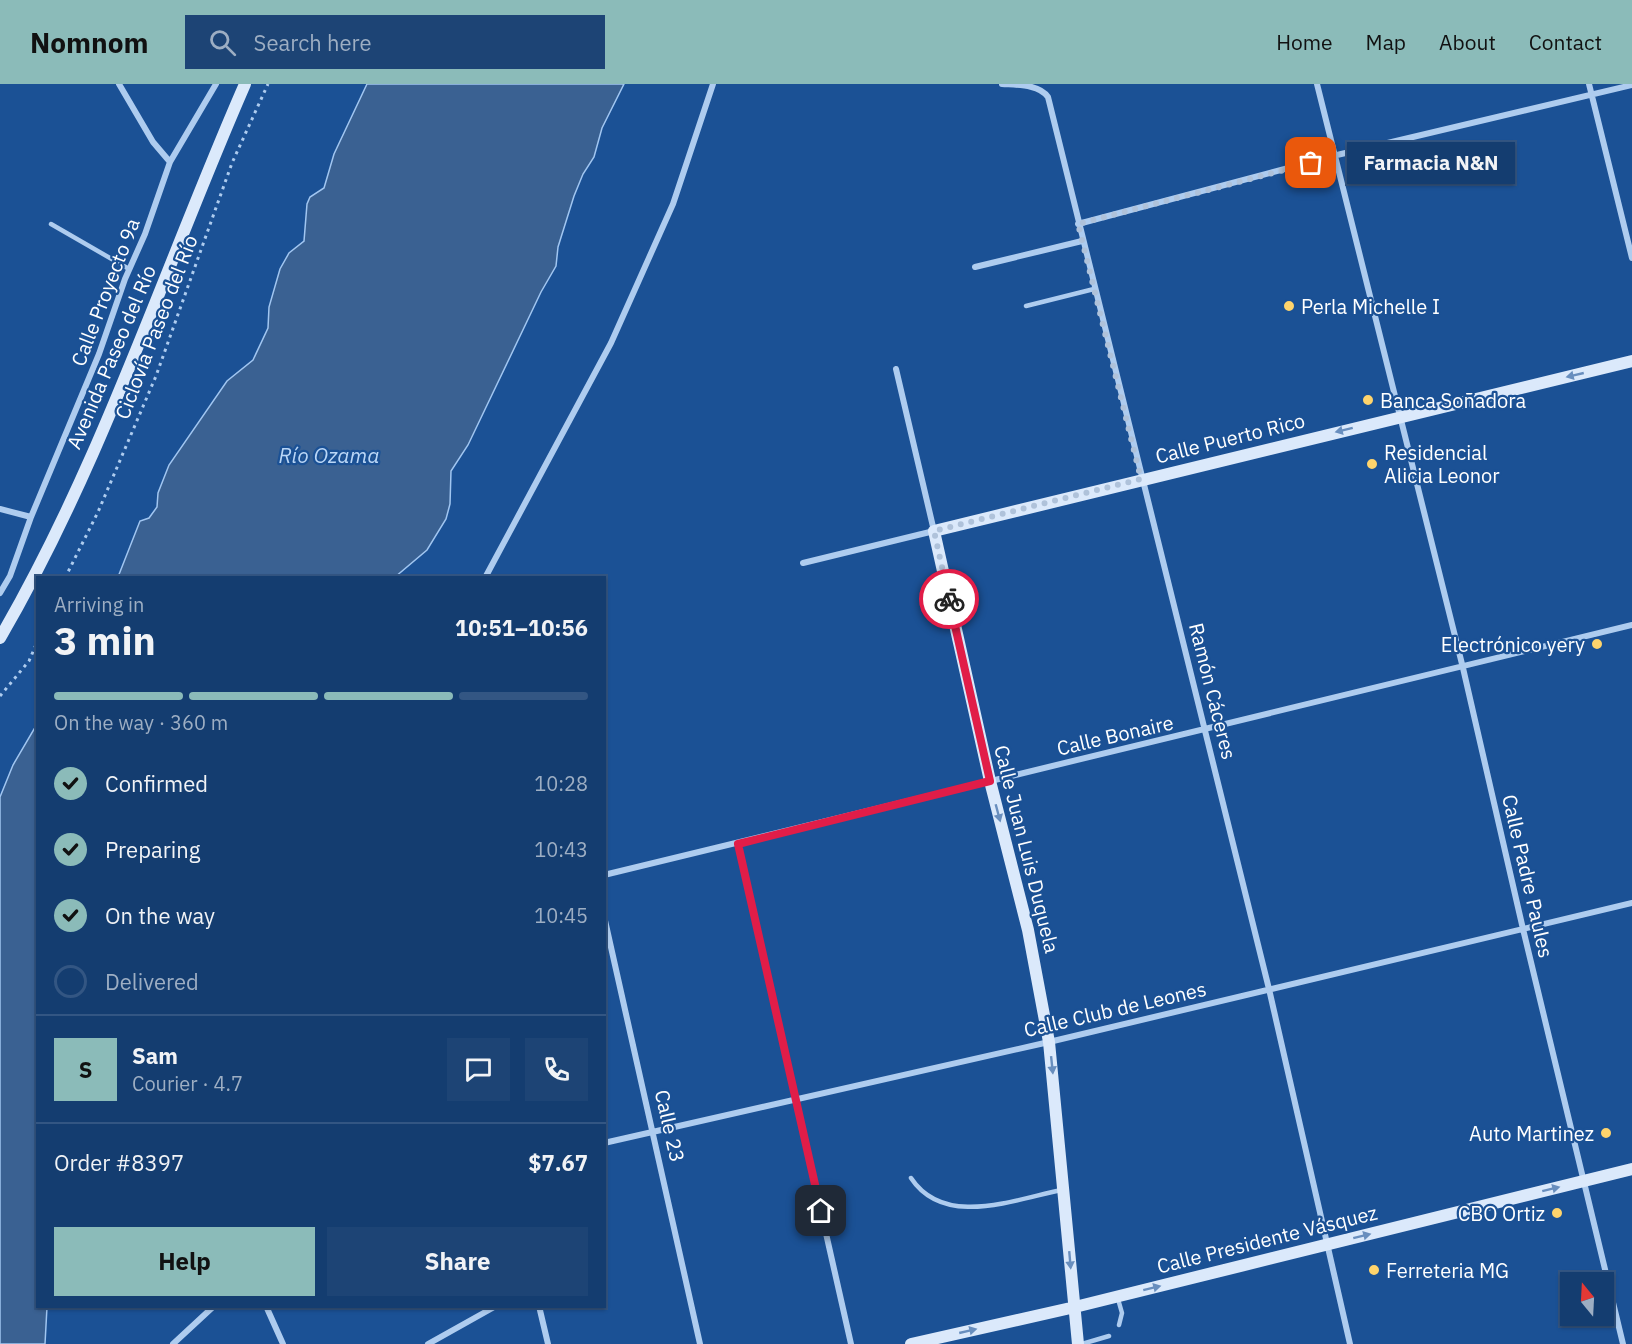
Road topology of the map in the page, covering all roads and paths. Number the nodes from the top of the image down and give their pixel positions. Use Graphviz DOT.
graph roads {
  1 [pos="119,84"];
  2 [pos="216,84"];
  3 [pos="245,84"];
  4 [pos="268,84"];
  5 [pos="713,84"];
  6 [pos="1002,84"];
  7 [pos="1317,84"];
  8 [pos="1589,84"];
  9 [pos="1632,85"];
  10 [pos="1591,95"];
  11 [pos="1337,155"];
  12 [pos="170,162"];
  13 [pos="51,224"];
  14 [pos="1078,224"];
  15 [pos="1082,241"];
  16 [pos="1632,258"];
  17 [pos="975,267"];
  18 [pos="129,269"];
  19 [pos="1094,289"];
  20 [pos="1026,306"];
  21 [pos="1632,361"];
  22 [pos="896,369"];
  23 [pos="1401,416"];
  24 [pos="1141,479"];
  25 [pos="0,509"];
  26 [pos="31,517"];
  27 [pos="934,531"];
  28 [pos="803,563"];
  29 [pos="66,576"];
  30 [pos="486,576"];
  31 [pos="0,593"];
  32 [pos="1632,625"];
  33 [pos="0,638"];
  34 [pos="36,645"];
  35 [pos="1463,668"];
  36 [pos="0,696"];
  37 [pos="1206,730"];
  38 [pos="990,781"];
  39 [pos="738,844"];
  40 [pos="606,875"];
  41 [pos="1632,903"];
  42 [pos="606,924"];
  43 [pos="1522,929"];
  44 [pos="1269,989"];
  45 [pos="1049,1042"];
  46 [pos="796,1100"];
  47 [pos="655,1131"];
  48 [pos="606,1143"];
  49 [pos="1632,1169"];
  50 [pos="911,1178"];
  51 [pos="1584,1181"];
  52 [pos="1064,1190"];
  53 [pos="1326,1245"];
  54 [pos="1117,1297"];
  55 [pos="1075,1307"];
  56 [pos="212,1308"];
  57 [pos="268,1308"];
  58 [pos="492,1308"];
  59 [pos="539,1308"];
  60 [pos="1119,1325"];
  61 [pos="1109,1336"];
  62 [pos="173,1344"];
  63 [pos="283,1344"];
  64 [pos="428,1344"];
  65 [pos="548,1344"];
  66 [pos="700,1344"];
  67 [pos="851,1344"];
  68 [pos="911,1344"];
  69 [pos="1080,1344"];
  70 [pos="1350,1344"];
  71 [pos="1623,1344"];
  1 -- 12 [label="street"];
  2 -- 12 [label="street, Calle Proyecto 9a"];
  3 -- 33 [label="street, Avenida Paseo del Río"];
  4 -- 29 [label="path, Ciclovía Paseo del Río"];
  5 -- 30 [label="street"];
  6 -- 14 [label="street, Ramón Cáceres"];
  7 -- 11 [label="street, Calle Padre Paules"];
  8 -- 10 [label="street"];
  9 -- 10 [label="street"];
  10 -- 11 [label="street"];
  10 -- 16 [label="street"];
  11 -- 14 [label="street"];
  11 -- 23 [label="street, Calle Padre Paules"];
  12 -- 18 [label="street, Calle Proyecto 9a"];
  13 -- 18 [label="lane"];
  14 -- 15 [label="street, Ramón Cáceres"];
  15 -- 17 [label="street"];
  15 -- 19 [label="street, Ramón Cáceres"];
  18 -- 26 [label="street, Calle Proyecto 9a"];
  19 -- 20 [label="lane"];
  19 -- 24 [label="street, Ramón Cáceres"];
  21 -- 23 [label="street, Calle Puerto Rico, one-way"];
  22 -- 27 [label="street, Calle Juan Luis Duquela"];
  23 -- 24 [label="street, Calle Puerto Rico, one-way"];
  23 -- 35 [label="street, Calle Padre Paules"];
  24 -- 27 [label="street, Calle Puerto Rico"];
  24 -- 37 [label="street, Ramón Cáceres"];
  25 -- 26 [label="street"];
  26 -- 31 [label="street, Calle Proyecto 9a"];
  27 -- 28 [label="street, Calle Puerto Rico"];
  27 -- 38 [label="street, Calle Juan Luis Duquela"];
  32 -- 35 [label="street, Calle Bonaire"];
  34 -- 36 [label="path"];
  35 -- 37 [label="street, Calle Bonaire"];
  35 -- 43 [label="street, Calle Padre Paules"];
  37 -- 38 [label="street, Calle Bonaire"];
  37 -- 44 [label="street, Ramón Cáceres"];
  38 -- 39 [label="street, Calle Bonaire"];
  38 -- 45 [label="street, Calle Juan Luis Duquela, one-way"];
  39 -- 40 [label="street, Calle Bonaire"];
  39 -- 46 [label="street"];
  41 -- 43 [label="street, Calle Club de Leones"];
  42 -- 47 [label="street, Calle 23"];
  43 -- 44 [label="street, Calle Club de Leones"];
  43 -- 51 [label="street, Calle Padre Paules"];
  44 -- 45 [label="street, Calle Club de Leones"];
  44 -- 53 [label="street, Ramón Cáceres"];
  45 -- 46 [label="street, Calle Club de Leones"];
  45 -- 52 [label="street, Calle Juan Luis Duquela, one-way"];
  46 -- 47 [label="street, Calle Club de Leones"];
  46 -- 67 [label="street"];
  47 -- 48 [label="street, Calle Club de Leones"];
  47 -- 66 [label="street, Calle 23"];
  49 -- 51 [label="street, Calle Presidente Vásquez"];
  50 -- 52 [label="lane"];
  53 -- 51 [label="street, Calle Presidente Vásquez, one-way"];
  51 -- 71 [label="street, Calle Padre Paules"];
  52 -- 55 [label="street, Calle Juan Luis Duquela, one-way"];
  54 -- 53 [label="street, Calle Presidente Vásquez, one-way"];
  53 -- 70 [label="street, Ramón Cáceres"];
  54 -- 55 [label="street, Calle Presidente Vásquez"];
  54 -- 60 [label="lane"];
  68 -- 55 [label="street, Calle Presidente Vásquez, one-way"];
  55 -- 69 [label="street, Calle Juan Luis Duquela"];
  56 -- 62 [label="street"];
  57 -- 63 [label="street"];
  58 -- 64 [label="street"];
  59 -- 65 [label="street"];
  61 -- 69 [label="lane"];
}
